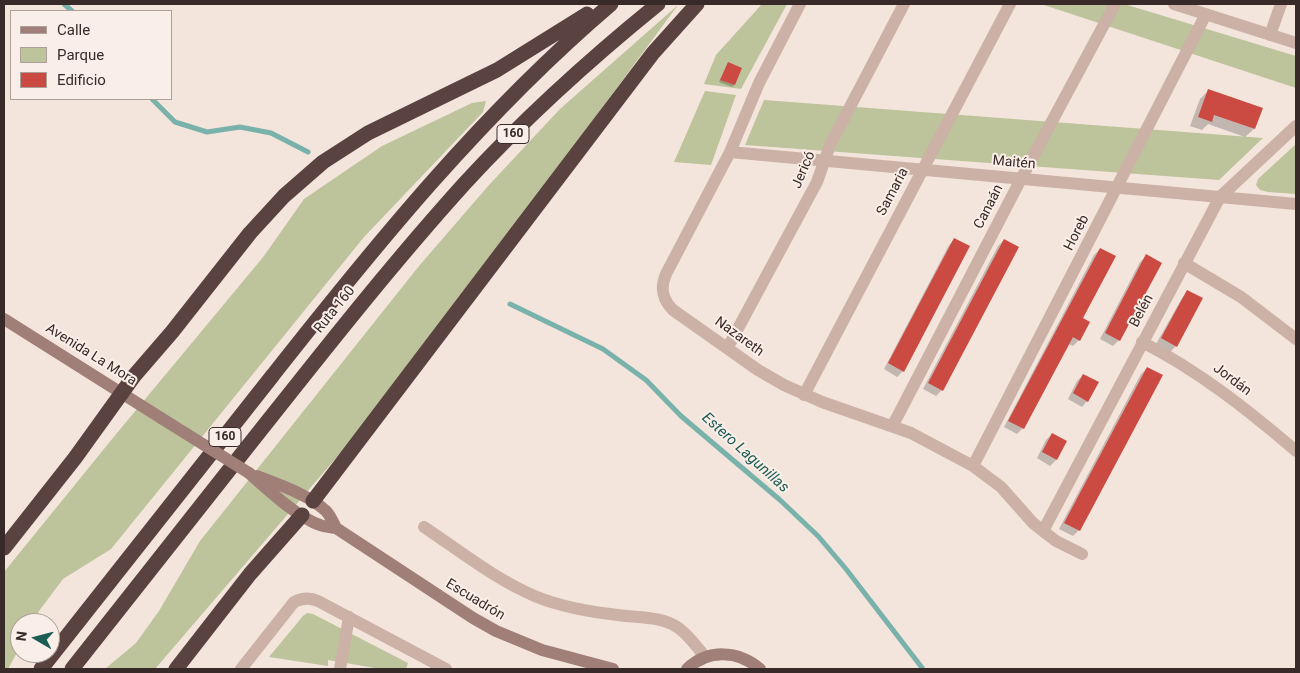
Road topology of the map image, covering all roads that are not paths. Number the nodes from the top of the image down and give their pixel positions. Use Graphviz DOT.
graph roads {
  1 [pos="602,4"];
  2 [pos="610,4"];
  3 [pos="658,4"];
  4 [pos="697,4"];
  5 [pos="800,4"];
  6 [pos="904,4"];
  7 [pos="1010,4"];
  8 [pos="1115,4"];
  9 [pos="1281,4"];
  10 [pos="1183,5"];
  11 [pos="1206,14"];
  12 [pos="1270,35"];
  13 [pos="1296,43"];
  14 [pos="1296,126"];
  15 [pos="730,152"];
  16 [pos="825,161"];
  17 [pos="922,170"];
  18 [pos="1021,179"];
  19 [pos="1117,188"];
  20 [pos="1220,197"];
  21 [pos="1296,204"];
  22 [pos="1184,263"];
  23 [pos="4,319"];
  24 [pos="1296,339"];
  25 [pos="1142,342"];
  26 [pos="728,347"];
  27 [pos="122,392"];
  28 [pos="804,395"];
  29 [pos="893,425"];
  30 [pos="1296,451"];
  31 [pos="973,466"];
  32 [pos="249,473"];
  33 [pos="313,501"];
  34 [pos="302,516"];
  35 [pos="424,527"];
  36 [pos="336,528"];
  37 [pos="1043,531"];
  38 [pos="4,548"];
  39 [pos="1082,554"];
  40 [pos="349,617"];
  41 [pos="705,658"];
  42 [pos="41,669"];
  43 [pos="72,669"];
  44 [pos="176,669"];
  45 [pos="241,669"];
  46 [pos="340,669"];
  47 [pos="446,669"];
  48 [pos="613,669"];
  49 [pos="687,669"];
  50 [pos="760,669"];
  1 -- 27 [label="highway"];
  2 -- 42 [label="highway, Ruta 160 / 160"];
  3 -- 43 [label="highway, Ruta 160 / 160"];
  4 -- 33 [label="highway"];
  5 -- 15 [label="street, Nazareth"];
  6 -- 16 [label="street, Jericó"];
  7 -- 17 [label="street, Samaria"];
  8 -- 18 [label="street, Canaán"];
  9 -- 12 [label="street"];
  10 -- 11 [label="street"];
  11 -- 12 [label="street"];
  11 -- 19 [label="street, Horeb"];
  12 -- 13 [label="street"];
  14 -- 20 [label="street, Belén"];
  15 -- 16 [label="street, Maitén"];
  15 -- 26 [label="street, Nazareth"];
  16 -- 17 [label="street, Maitén"];
  16 -- 26 [label="street, Jericó"];
  17 -- 18 [label="street, Maitén"];
  17 -- 28 [label="street, Samaria"];
  18 -- 19 [label="street, Maitén"];
  18 -- 29 [label="street, Canaán"];
  19 -- 20 [label="street, Maitén"];
  19 -- 31 [label="street, Horeb"];
  20 -- 21 [label="street, Maitén"];
  20 -- 22 [label="street, Belén"];
  22 -- 24 [label="street"];
  22 -- 25 [label="street, Belén"];
  23 -- 27 [label="street, Avenida La Mora"];
  25 -- 30 [label="street, Jordán"];
  25 -- 37 [label="street, Belén"];
  26 -- 28 [label="street, Nazareth"];
  27 -- 32 [label="street, Avenida La Mora, bridge"];
  27 -- 38 [label="highway"];
  28 -- 29 [label="street, Nazareth"];
  29 -- 31 [label="street, Nazareth"];
  31 -- 37 [label="street, Nazareth"];
  32 -- 33 [label="street, Escuadrón"];
  32 -- 34 [label="street, Escuadrón"];
  33 -- 36 [label="street, Escuadrón"];
  34 -- 36 [label="street, Escuadrón"];
  34 -- 44 [label="highway"];
  35 -- 41 [label="street"];
  36 -- 48 [label="street, Escuadrón"];
  37 -- 39 [label="street, Nazareth"];
  40 -- 45 [label="street"];
  40 -- 46 [label="street"];
  40 -- 47 [label="street"];
  41 -- 49 [label="street"];
  41 -- 50 [label="street"];
}
